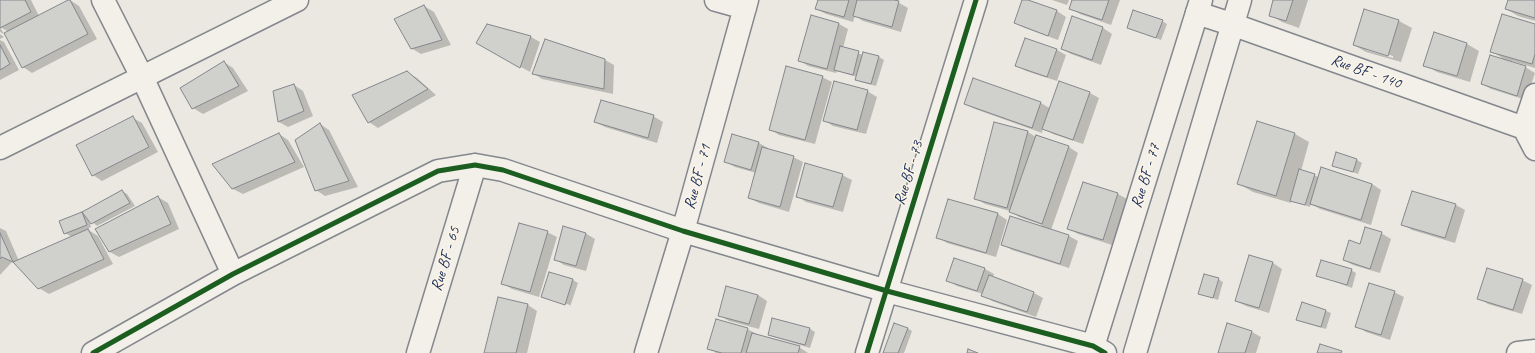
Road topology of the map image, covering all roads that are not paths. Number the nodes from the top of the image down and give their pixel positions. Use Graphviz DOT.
graph roads {
  1 [pos="103,0"];
  2 [pos="297,0"];
  3 [pos="716,0"];
  4 [pos="976,0"];
  5 [pos="1240,0"];
  6 [pos="746,4"];
  7 [pos="1199,6"];
  8 [pos="1234,25"];
  9 [pos="142,77"];
  10 [pos="1535,95"];
  11 [pos="1529,128"];
  12 [pos="0,148"];
  13 [pos="1535,149"];
  14 [pos="475,165"];
  15 [pos="683,231"];
  16 [pos="232,274"];
  17 [pos="887,291"];
  18 [pos="1096,350"];
  19 [pos="1535,351"];
  20 [pos="93,353"];
  21 [pos="418,353"];
  22 [pos="646,353"];
  23 [pos="867,353"];
  24 [pos="1135,353"];
  25 [pos="1518,353"];
  1 -- 9 [label="street"];
  2 -- 9 [label="street"];
  3 -- 6 [label="street"];
  4 -- 17 [label="street, Rue BF - 73"];
  5 -- 8 [label="street"];
  6 -- 15 [label="street, Rue BF - 71"];
  7 -- 8 [label="street, Rue BF - 140"];
  7 -- 18 [label="street, Rue BF - 77"];
  8 -- 11 [label="street, Rue BF - 140"];
  8 -- 24 [label="street"];
  9 -- 12 [label="street"];
  9 -- 16 [label="street"];
  10 -- 11 [label="street"];
  11 -- 13 [label="street"];
  14 -- 15 [label="street"];
  14 -- 16 [label="street"];
  14 -- 21 [label="street, Rue BF - 65"];
  15 -- 17 [label="street"];
  15 -- 22 [label="street, Rue BF - 71"];
  16 -- 20 [label="street"];
  17 -- 18 [label="street"];
  17 -- 23 [label="street, Rue BF - 73"];
  19 -- 25 [label="street"];
}
